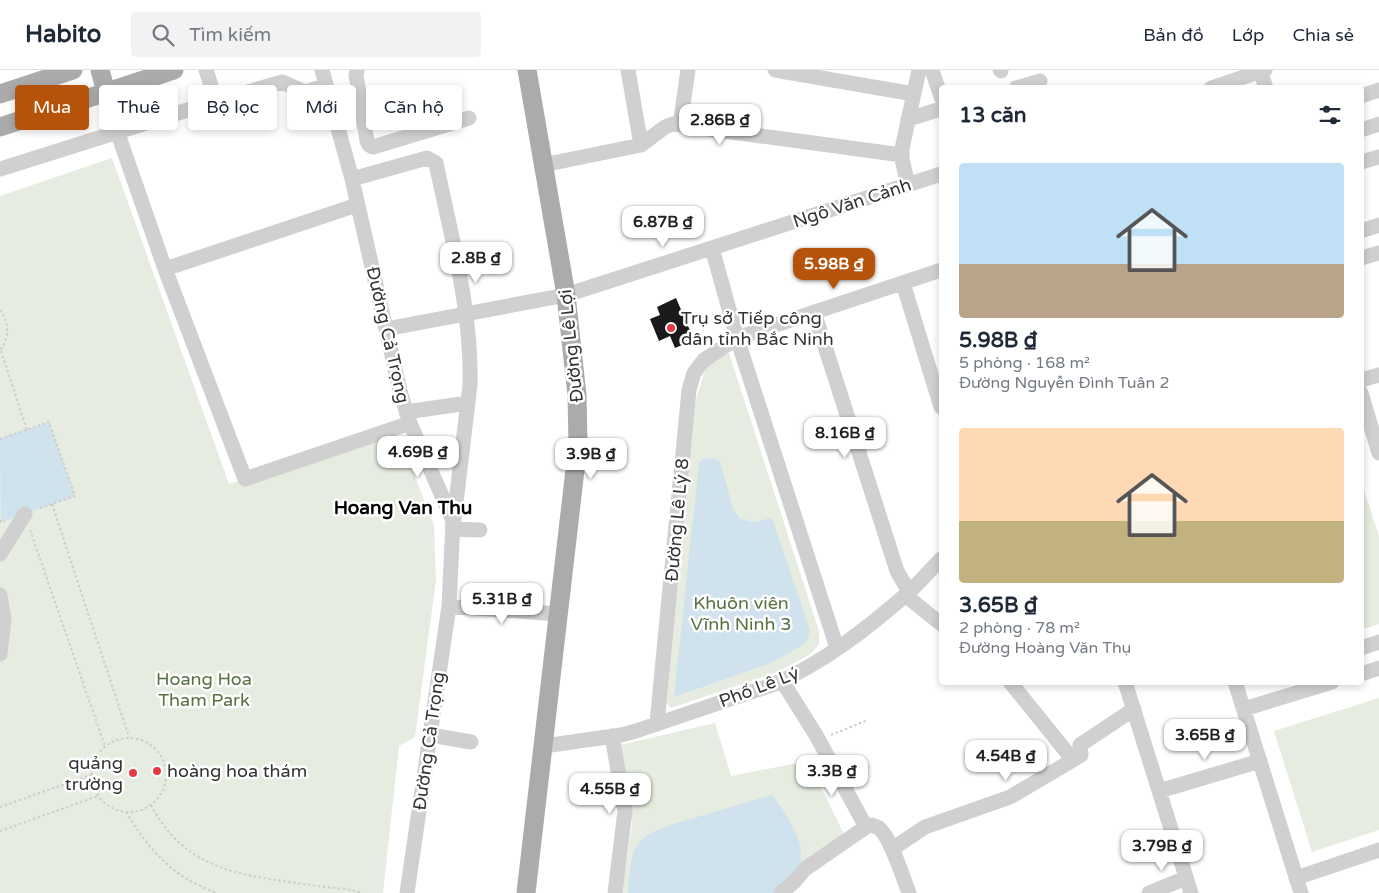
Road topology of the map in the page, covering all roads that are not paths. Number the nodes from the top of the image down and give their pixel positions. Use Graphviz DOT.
graph roads {
  1 [pos="73,70"];
  2 [pos="100,70"];
  3 [pos="174,70"];
  4 [pos="206,70"];
  5 [pos="322,70"];
  6 [pos="357,70"];
  7 [pos="527,70"];
  8 [pos="628,70"];
  9 [pos="688,70"];
  10 [pos="775,70"];
  11 [pos="919,70"];
  12 [pos="932,70"];
  13 [pos="1262,70"];
  14 [pos="795,72"];
  15 [pos="1040,79"];
  16 [pos="104,85"];
  17 [pos="128,85"];
  18 [pos="211,85"];
  19 [pos="272,85"];
  20 [pos="289,85"];
  21 [pos="326,85"];
  22 [pos="1024,85"];
  23 [pos="1220,85"];
  24 [pos="1265,85"];
  25 [pos="939,90"];
  26 [pos="1379,90"];
  27 [pos="0,94"];
  28 [pos="99,94"];
  29 [pos="914,94"];
  30 [pos="1364,95"];
  31 [pos="188,109"];
  32 [pos="939,110"];
  33 [pos="469,118"];
  34 [pos="908,119"];
  35 [pos="1379,124"];
  36 [pos="680,125"];
  37 [pos="0,127"];
  38 [pos="1364,129"];
  39 [pos="338,130"];
  40 [pos="117,131"];
  41 [pos="641,145"];
  42 [pos="902,155"];
  43 [pos="1379,157"];
  44 [pos="1364,161"];
  45 [pos="543,165"];
  46 [pos="0,169"];
  47 [pos="939,175"];
  48 [pos="352,179"];
  49 [pos="908,185"];
  50 [pos="357,205"];
  51 [pos="1379,225"];
  52 [pos="1364,230"];
  53 [pos="712,248"];
  54 [pos="1379,253"];
  55 [pos="1364,257"];
  56 [pos="165,269"];
  57 [pos="939,271"];
  58 [pos="903,283"];
  59 [pos="566,295"];
  60 [pos="814,312"];
  61 [pos="467,313"];
  62 [pos="386,329"];
  63 [pos="737,338"];
  64 [pos="1379,375"];
  65 [pos="1364,379"];
  66 [pos="939,400"];
  67 [pos="1364,403"];
  68 [pos="468,404"];
  69 [pos="408,417"];
  70 [pos="1379,453"];
  71 [pos="25,514"];
  72 [pos="453,525"];
  73 [pos="480,530"];
  74 [pos="0,554"];
  75 [pos="939,561"];
  76 [pos="907,593"];
  77 [pos="0,595"];
  78 [pos="449,606"];
  79 [pos="558,614"];
  80 [pos="939,622"];
  81 [pos="1379,642"];
  82 [pos="1364,647"];
  83 [pos="837,648"];
  84 [pos="0,654"];
  85 [pos="1379,668"];
  86 [pos="1364,673"];
  87 [pos="782,681"];
  88 [pos="1012,685"];
  89 [pos="1126,685"];
  90 [pos="1239,685"];
  91 [pos="1314,685"];
  92 [pos="1290,689"];
  93 [pos="1134,709"];
  94 [pos="1244,709"];
  95 [pos="658,723"];
  96 [pos="430,735"];
  97 [pos="612,736"];
  98 [pos="471,742"];
  99 [pos="544,746"];
  100 [pos="1073,760"];
  101 [pos="1260,761"];
  102 [pos="1159,791"];
  103 [pos="866,827"];
  104 [pos="892,850"];
  105 [pos="1379,850"];
  106 [pos="1186,878"];
  107 [pos="1296,878"];
  108 [pos="407,893"];
  109 [pos="526,893"];
  110 [pos="615,893"];
  111 [pos="781,893"];
  112 [pos="908,893"];
  113 [pos="1149,893"];
  114 [pos="1191,893"];
  115 [pos="1301,893"];
  1 -- 27 [label="main road"];
  2 -- 16 [label="main road"];
  3 -- 17 [label="main road"];
  4 -- 18 [label="street"];
  5 -- 21 [label="street, Đường Cả Trọng"];
  6 -- 33 [label="street"];
  7 -- 45 [label="main road, Đường Lê Lợi"];
  8 -- 41 [label="street"];
  9 -- 36 [label="street"];
  10 -- 14 [label="street"];
  11 -- 29 [label="street"];
  12 -- 25 [label="street"];
  13 -- 23 [label="street"];
  13 -- 24 [label="street"];
  14 -- 29 [label="street"];
  15 -- 22 [label="street"];
  19 -- 20 [label="street"];
  26 -- 30 [label="street"];
  28 -- 37 [label="main road"];
  29 -- 34 [label="street"];
  31 -- 40 [label="street"];
  32 -- 34 [label="street"];
  34 -- 42 [label="street"];
  35 -- 38 [label="street"];
  36 -- 41 [label="street"];
  36 -- 42 [label="street"];
  39 -- 48 [label="street, Đường Cả Trọng"];
  40 -- 46 [label="street"];
  40 -- 56 [label="street"];
  41 -- 45 [label="street"];
  42 -- 49 [label="street"];
  43 -- 44 [label="street"];
  45 -- 59 [label="main road, Đường Lê Lợi"];
  47 -- 49 [label="street, Ngô Văn Cảnh"];
  48 -- 50 [label="street, Đường Cả Trọng"];
  48 -- 61 [label="street"];
  49 -- 53 [label="street, Ngô Văn Cảnh"];
  50 -- 56 [label="street"];
  50 -- 62 [label="street, Đường Cả Trọng"];
  51 -- 52 [label="street"];
  53 -- 59 [label="street, Ngô Văn Cảnh"];
  53 -- 63 [label="street"];
  54 -- 55 [label="street"];
  56 -- 69 [label="street"];
  57 -- 58 [label="street, Đường Lê Lý 8"];
  58 -- 60 [label="street, Đường Lê Lý 8"];
  58 -- 66 [label="street"];
  59 -- 61 [label="street, Ngô Văn Cảnh"];
  59 -- 79 [label="main road, Đường Lê Lợi"];
  60 -- 63 [label="street, Đường Lê Lý 8"];
  60 -- 76 [label="street"];
  61 -- 62 [label="street, Ngô Văn Cảnh"];
  61 -- 68 [label="street"];
  62 -- 69 [label="street, Đường Cả Trọng"];
  63 -- 83 [label="street"];
  63 -- 95 [label="street, Đường Lê Lý 8"];
  64 -- 65 [label="street"];
  67 -- 70 [label="street"];
  68 -- 69 [label="street"];
  68 -- 72 [label="street"];
  69 -- 72 [label="street, Đường Cả Trọng"];
  71 -- 74 [label="street"];
  72 -- 73 [label="street"];
  72 -- 78 [label="street, Đường Cả Trọng"];
  75 -- 76 [label="street, Phố Lê Lý"];
  76 -- 80 [label="street"];
  76 -- 83 [label="street, Phố Lê Lý"];
  77 -- 84 [label="street"];
  78 -- 79 [label="street"];
  78 -- 96 [label="street, Đường Cả Trọng"];
  79 -- 99 [label="main road, Đường Lê Lợi"];
  81 -- 82 [label="street"];
  83 -- 87 [label="street, Phố Lê Lý"];
  85 -- 86 [label="street"];
  87 -- 95 [label="street, Phố Lê Lý"];
  87 -- 103 [label="street"];
  88 -- 100 [label="street"];
  89 -- 93 [label="street"];
  90 -- 94 [label="street"];
  91 -- 92 [label="street"];
  92 -- 94 [label="street"];
  93 -- 100 [label="street"];
  93 -- 102 [label="street"];
  94 -- 101 [label="street"];
  95 -- 97 [label="street, Phố Lê Lý"];
  96 -- 98 [label="street"];
  96 -- 108 [label="street, Đường Cả Trọng"];
  97 -- 99 [label="street, Phố Lê Lý"];
  97 -- 110 [label="street"];
  99 -- 109 [label="main road, Đường Lê Lợi"];
  100 -- 104 [label="street"];
  101 -- 102 [label="street"];
  101 -- 107 [label="street"];
  102 -- 106 [label="street"];
  103 -- 104 [label="street"];
  103 -- 111 [label="street"];
  104 -- 112 [label="street"];
  105 -- 107 [label="street"];
  106 -- 113 [label="street"];
  106 -- 114 [label="street"];
  107 -- 115 [label="street"];
}
